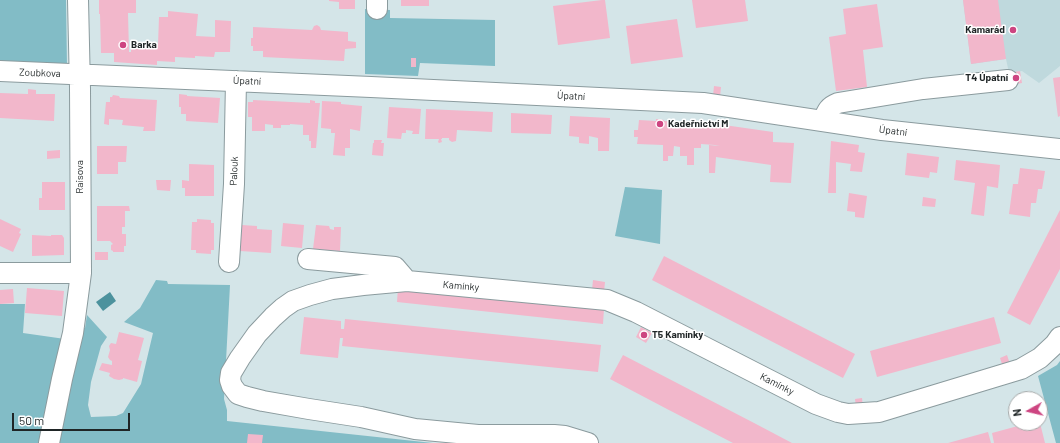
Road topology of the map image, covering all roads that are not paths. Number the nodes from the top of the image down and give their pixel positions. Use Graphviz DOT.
graph roads {
  1 [pos="78,0"];
  2 [pos="0,71"];
  3 [pos="79,74"];
  4 [pos="236,80"];
  5 [pos="1008,80"];
  6 [pos="823,121"];
  7 [pos="1060,149"];
  8 [pos="308,259"];
  9 [pos="229,262"];
  10 [pos="0,273"];
  11 [pos="80,273"];
  12 [pos="407,281"];
  13 [pos="1060,337"];
  14 [pos="50,443"];
  15 [pos="588,443"];
  1 -- 3 [label="street, Raisova"];
  2 -- 3 [label="street, Zoubkova"];
  3 -- 4 [label="street, Úpatní"];
  3 -- 11 [label="street, Raisova"];
  4 -- 6 [label="street, Úpatní"];
  4 -- 9 [label="street, Palouk"];
  5 -- 6 [label="street"];
  6 -- 7 [label="street, Úpatní"];
  8 -- 12 [label="street"];
  10 -- 11 [label="street"];
  11 -- 14 [label="street, Raisova"];
  12 -- 13 [label="street, Kamínky"];
  12 -- 15 [label="street, Kamínky"];
}
